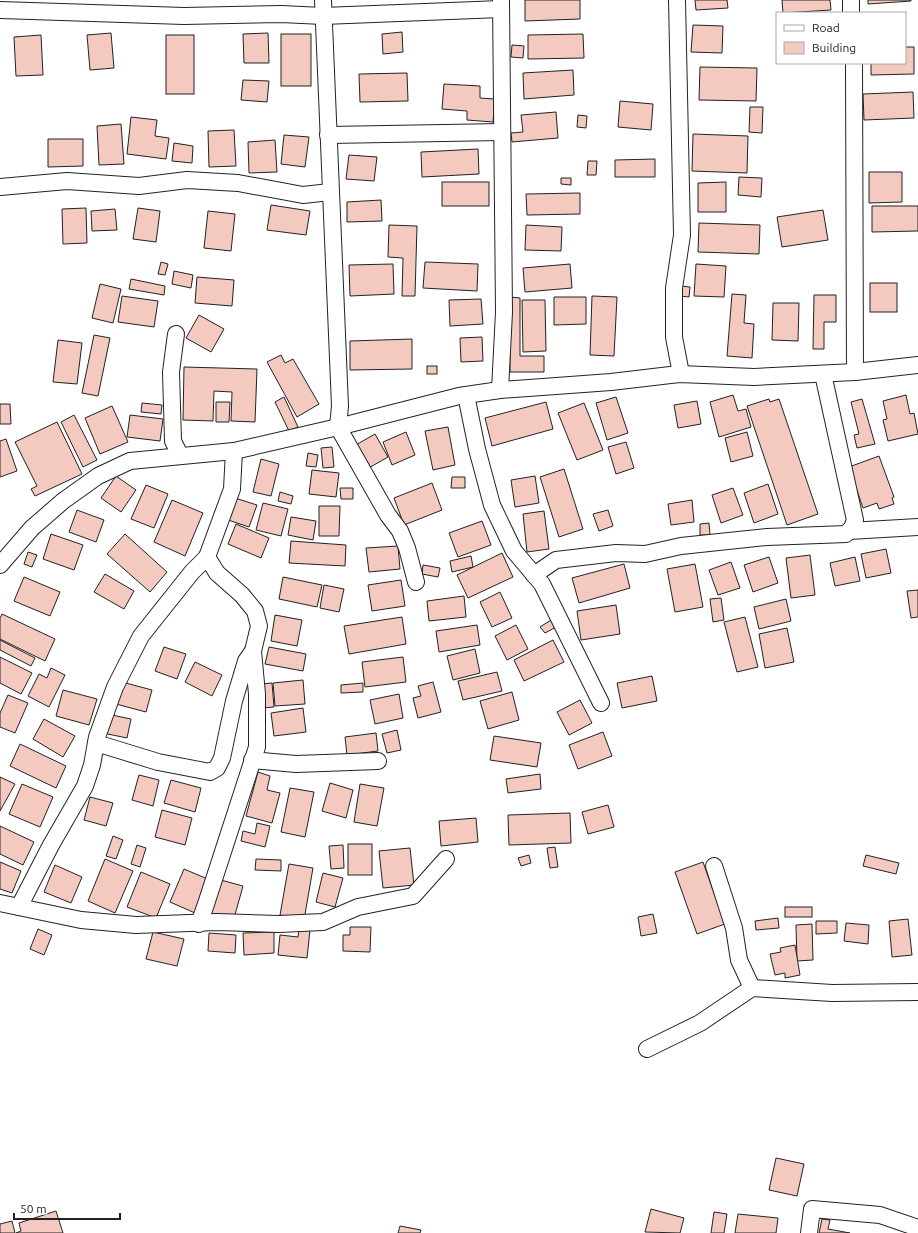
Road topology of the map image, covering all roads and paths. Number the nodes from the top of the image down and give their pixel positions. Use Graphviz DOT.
graph roads {
  1 [pos="323,0"];
  2 [pos="677,0"];
  3 [pos="851,0"];
  4 [pos="501,4"];
  5 [pos="0,10"];
  6 [pos="851,12"];
  7 [pos="323,16"];
  8 [pos="854,64"];
  9 [pos="502,132"];
  10 [pos="328,135"];
  11 [pos="0,187"];
  12 [pos="330,192"];
  13 [pos="176,334"];
  14 [pos="918,364"];
  15 [pos="855,372"];
  16 [pos="681,374"];
  17 [pos="823,374"];
  18 [pos="500,390"];
  19 [pos="466,395"];
  20 [pos="338,427"];
  21 [pos="234,451"];
  22 [pos="180,455"];
  23 [pos="918,527"];
  24 [pos="849,531"];
  25 [pos="207,558"];
  26 [pos="0,565"];
  27 [pos="534,575"];
  28 [pos="416,582"];
  29 [pos="253,651"];
  30 [pos="601,703"];
  31 [pos="96,744"];
  32 [pos="252,760"];
  33 [pos="378,760"];
  34 [pos="446,859"];
  35 [pos="714,866"];
  36 [pos="0,903"];
  37 [pos="19,907"];
  38 [pos="198,924"];
  39 [pos="752,988"];
  40 [pos="918,992"];
  41 [pos="647,1049"];
  42 [pos="918,1228"];
  43 [pos="809,1233"];
  1 -- 7 [label="street"];
  2 -- 16 [label="street"];
  3 -- 6 [label="street"];
  4 -- 7 [label="street"];
  4 -- 9 [label="street"];
  5 -- 7 [label="street"];
  7 -- 10 [label="street"];
  8 -- 15 [label="street"];
  9 -- 10 [label="street"];
  9 -- 18 [label="street"];
  10 -- 12 [label="street"];
  11 -- 12 [label="street"];
  12 -- 20 [label="street"];
  13 -- 22 [label="street"];
  14 -- 15 [label="street"];
  15 -- 17 [label="street"];
  16 -- 17 [label="street"];
  16 -- 18 [label="street"];
  17 -- 24 [label="street"];
  18 -- 19 [label="street"];
  19 -- 20 [label="street"];
  19 -- 27 [label="street"];
  20 -- 21 [label="street"];
  20 -- 28 [label="street"];
  21 -- 22 [label="street"];
  21 -- 25 [label="street"];
  22 -- 26 [label="street"];
  23 -- 24 [label="street"];
  24 -- 27 [label="street"];
  25 -- 29 [label="street"];
  25 -- 31 [label="street"];
  27 -- 30 [label="street"];
  29 -- 31 [label="street"];
  29 -- 32 [label="street"];
  31 -- 37 [label="street"];
  32 -- 33 [label="street"];
  32 -- 38 [label="street"];
  34 -- 38 [label="street"];
  35 -- 39 [label="street"];
  36 -- 37 [label="street"];
  37 -- 38 [label="street"];
  39 -- 40 [label="street"];
  39 -- 41 [label="street"];
  42 -- 43 [label="street"];
}
